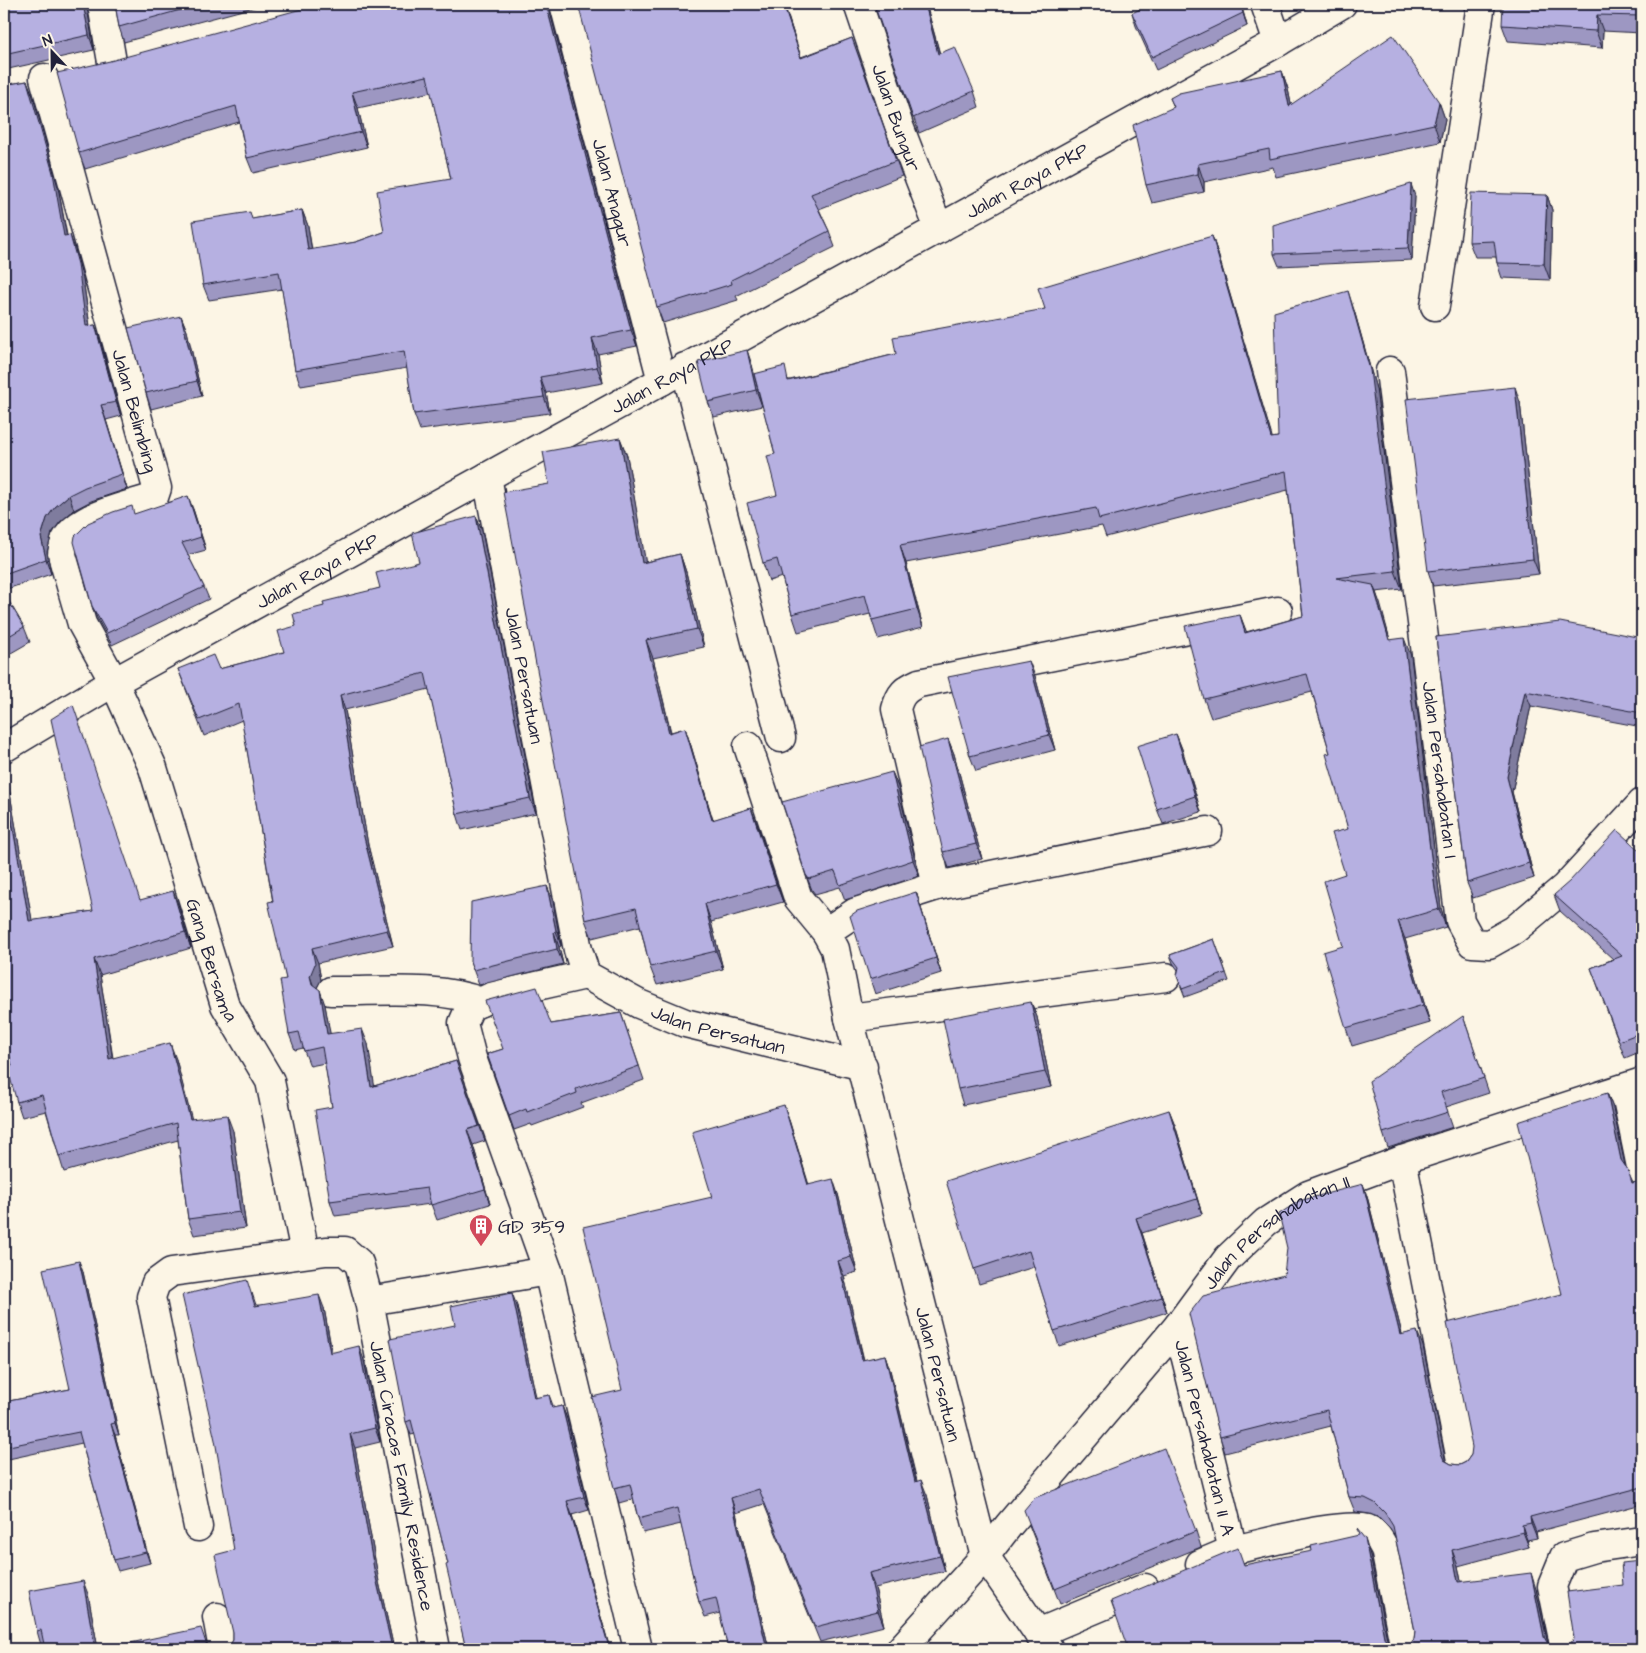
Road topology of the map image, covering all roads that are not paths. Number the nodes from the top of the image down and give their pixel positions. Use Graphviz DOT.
graph roads {
  1 [pos="102,4"];
  2 [pos="564,4"];
  3 [pos="858,4"];
  4 [pos="1265,4"];
  5 [pos="1342,4"];
  6 [pos="1481,4"];
  7 [pos="1278,42"];
  8 [pos="141,54"];
  9 [pos="112,62"];
  10 [pos="939,229"];
  11 [pos="1435,306"];
  12 [pos="685,367"];
  13 [pos="1390,371"];
  14 [pos="662,381"];
  15 [pos="487,477"];
  16 [pos="1278,611"];
  17 [pos="114,682"];
  18 [pos="781,738"];
  19 [pos="748,746"];
  20 [pos="4,748"];
  21 [pos="1642,803"];
  22 [pos="1208,831"];
  23 [pos="937,886"];
  24 [pos="826,932"];
  25 [pos="586,975"];
  26 [pos="1166,977"];
  27 [pos="331,991"];
  28 [pos="481,1002"];
  29 [pos="849,1018"];
  30 [pos="863,1066"];
  31 [pos="1634,1086"];
  32 [pos="1402,1160"];
  33 [pos="1642,1172"];
  34 [pos="302,1238"];
  35 [pos="548,1271"];
  36 [pos="369,1301"];
  37 [pos="1178,1326"];
  38 [pos="1462,1465"];
  39 [pos="198,1527"];
  40 [pos="1642,1541"];
  41 [pos="1233,1550"];
  42 [pos="985,1556"];
  43 [pos="217,1617"];
  44 [pos="1043,1641"];
  45 [pos="223,1649"];
  46 [pos="436,1649"];
  47 [pos="638,1649"];
  48 [pos="901,1649"];
  49 [pos="1405,1649"];
  50 [pos="1564,1649"];
  1 -- 9 [label="street"];
  2 -- 14 [label="street, Jalan Anggur"];
  3 -- 10 [label="street, Jalan Bungur"];
  4 -- 7 [label="street"];
  5 -- 7 [label="street, Jalan Raya PKP"];
  6 -- 11 [label="street"];
  7 -- 10 [label="street, Jalan Raya PKP"];
  8 -- 9 [label="street"];
  9 -- 17 [label="street, Jalan Belimbing"];
  10 -- 12 [label="street, Jalan Raya PKP"];
  12 -- 14 [label="street, Jalan Raya PKP"];
  12 -- 18 [label="street"];
  13 -- 21 [label="street, Jalan Persahabatan I"];
  14 -- 15 [label="street, Jalan Raya PKP"];
  15 -- 17 [label="street, Jalan Raya PKP"];
  15 -- 25 [label="street, Jalan Persatuan"];
  16 -- 23 [label="street"];
  17 -- 20 [label="street, Jalan Raya PKP"];
  17 -- 34 [label="street, Gang Bersama"];
  19 -- 24 [label="street"];
  22 -- 23 [label="street"];
  23 -- 24 [label="street"];
  24 -- 29 [label="street"];
  25 -- 28 [label="street"];
  25 -- 30 [label="street, Jalan Persatuan"];
  26 -- 29 [label="street"];
  27 -- 28 [label="street"];
  28 -- 35 [label="street"];
  29 -- 30 [label="street"];
  30 -- 42 [label="street, Jalan Persatuan"];
  31 -- 32 [label="street, Jalan Persahabatan II"];
  31 -- 33 [label="street"];
  32 -- 37 [label="street, Jalan Persahabatan II"];
  32 -- 38 [label="street"];
  35 -- 36 [label="street"];
  35 -- 47 [label="street"];
  36 -- 39 [label="street, Jalan Ciracas Family Residence"];
  36 -- 46 [label="street, Jalan Ciracas Family Residence"];
  37 -- 41 [label="street, Jalan Persahabatan II A"];
  37 -- 42 [label="street, Jalan Persahabatan II"];
  40 -- 50 [label="street"];
  41 -- 44 [label="street, Jalan Persahabatan II A"];
  41 -- 49 [label="street, Jalan Persahabatan II A"];
  42 -- 44 [label="street"];
  42 -- 48 [label="street"];
  43 -- 45 [label="street"];
}
